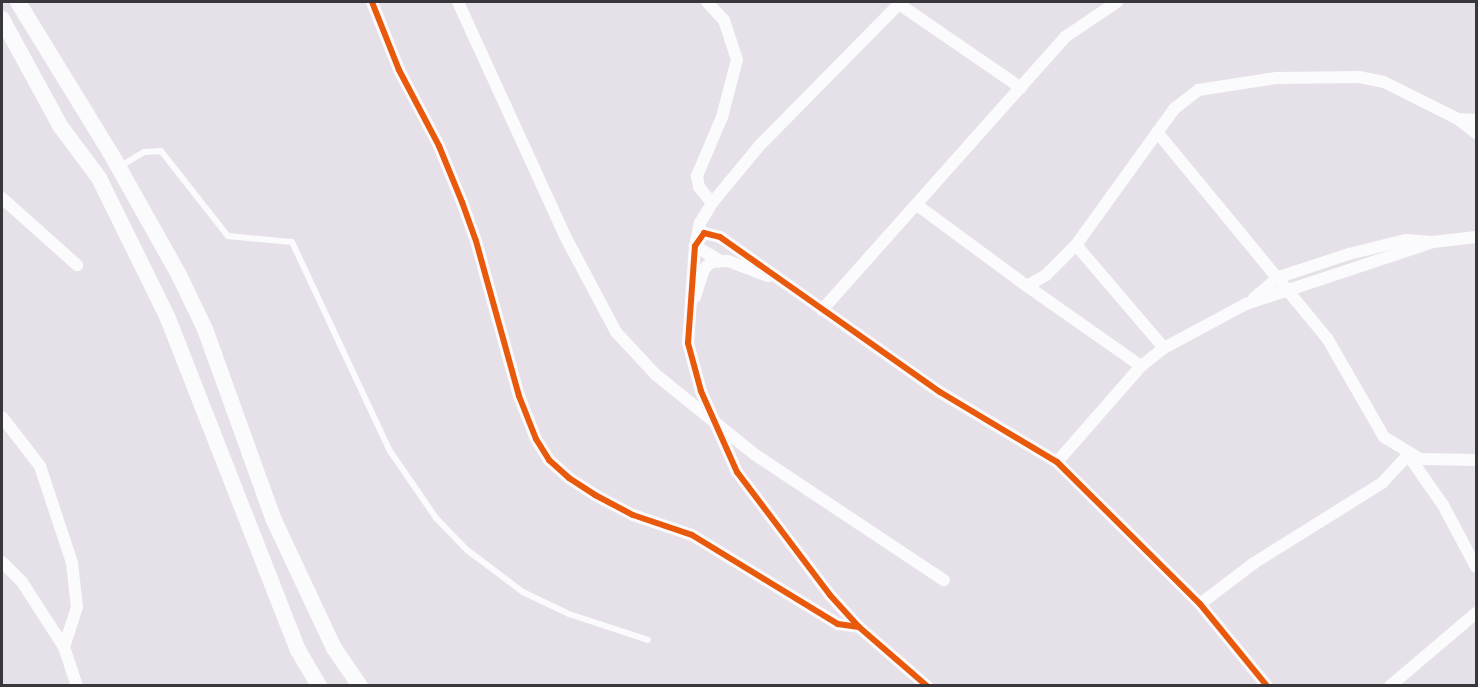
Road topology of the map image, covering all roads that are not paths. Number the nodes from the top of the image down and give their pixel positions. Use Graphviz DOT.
graph roads {
  1 [pos="18,2"];
  2 [pos="372,2"];
  3 [pos="458,2"];
  4 [pos="708,2"];
  5 [pos="1117,2"];
  6 [pos="900,3"];
  7 [pos="2,19"];
  8 [pos="64,74"];
  9 [pos="1021,88"];
  10 [pos="40,89"];
  11 [pos="1458,119"];
  12 [pos="1476,120"];
  13 [pos="1157,132"];
  14 [pos="1476,133"];
  15 [pos="119,167"];
  16 [pos="2,198"];
  17 [pos="712,203"];
  18 [pos="917,205"];
  19 [pos="717,234"];
  20 [pos="1476,237"];
  21 [pos="1433,242"];
  22 [pos="1076,245"];
  23 [pos="695,246"];
  24 [pos="719,260"];
  25 [pos="77,265"];
  26 [pos="1279,277"];
  27 [pos="781,282"];
  28 [pos="1027,286"];
  29 [pos="1287,290"];
  30 [pos="1246,304"];
  31 [pos="822,310"];
  32 [pos="688,343"];
  33 [pos="1164,348"];
  34 [pos="1141,366"];
  35 [pos="2,417"];
  36 [pos="714,422"];
  37 [pos="1408,455"];
  38 [pos="1476,460"];
  39 [pos="1057,462"];
  40 [pos="2,562"];
  41 [pos="1476,567"];
  42 [pos="944,579"];
  43 [pos="1200,604"];
  44 [pos="1476,613"];
  45 [pos="859,627"];
  46 [pos="648,640"];
  47 [pos="64,647"];
  48 [pos="77,686"];
  49 [pos="319,686"];
  50 [pos="360,686"];
  51 [pos="927,686"];
  52 [pos="1267,686"];
  53 [pos="1390,686"];
  1 -- 8 [label="main road"];
  2 -- 45 [label="street"];
  3 -- 36 [label="street"];
  4 -- 17 [label="street"];
  5 -- 9 [label="street"];
  6 -- 9 [label="street"];
  6 -- 17 [label="street"];
  7 -- 10 [label="main road"];
  8 -- 10 [label="main road"];
  8 -- 15 [label="main road"];
  9 -- 18 [label="street"];
  10 -- 49 [label="main road"];
  11 -- 12 [label="street"];
  11 -- 13 [label="street"];
  11 -- 14 [label="street"];
  13 -- 22 [label="street"];
  13 -- 26 [label="street"];
  15 -- 46 [label="lane"];
  15 -- 50 [label="main road"];
  16 -- 25 [label="street"];
  17 -- 19 [label="street"];
  17 -- 23 [label="street"];
  18 -- 28 [label="street"];
  18 -- 31 [label="street"];
  19 -- 23 [label="street"];
  19 -- 27 [label="street"];
  20 -- 21 [label="street"];
  21 -- 26 [label="street"];
  21 -- 29 [label="street"];
  22 -- 28 [label="street"];
  22 -- 33 [label="street"];
  23 -- 24 [label="street"];
  23 -- 32 [label="street"];
  24 -- 27 [label="street"];
  24 -- 32 [label="street"];
  26 -- 29 [label="street"];
  26 -- 30 [label="street"];
  27 -- 31 [label="street"];
  28 -- 34 [label="street"];
  29 -- 30 [label="street"];
  29 -- 37 [label="street"];
  30 -- 33 [label="street"];
  31 -- 39 [label="street"];
  32 -- 36 [label="street"];
  33 -- 34 [label="street"];
  34 -- 39 [label="street"];
  35 -- 47 [label="street"];
  36 -- 42 [label="street"];
  36 -- 45 [label="street"];
  37 -- 38 [label="street"];
  37 -- 41 [label="street"];
  37 -- 43 [label="street"];
  39 -- 43 [label="street"];
  40 -- 47 [label="street"];
  43 -- 52 [label="street"];
  44 -- 53 [label="street"];
  45 -- 51 [label="street"];
  47 -- 48 [label="street"];
}
